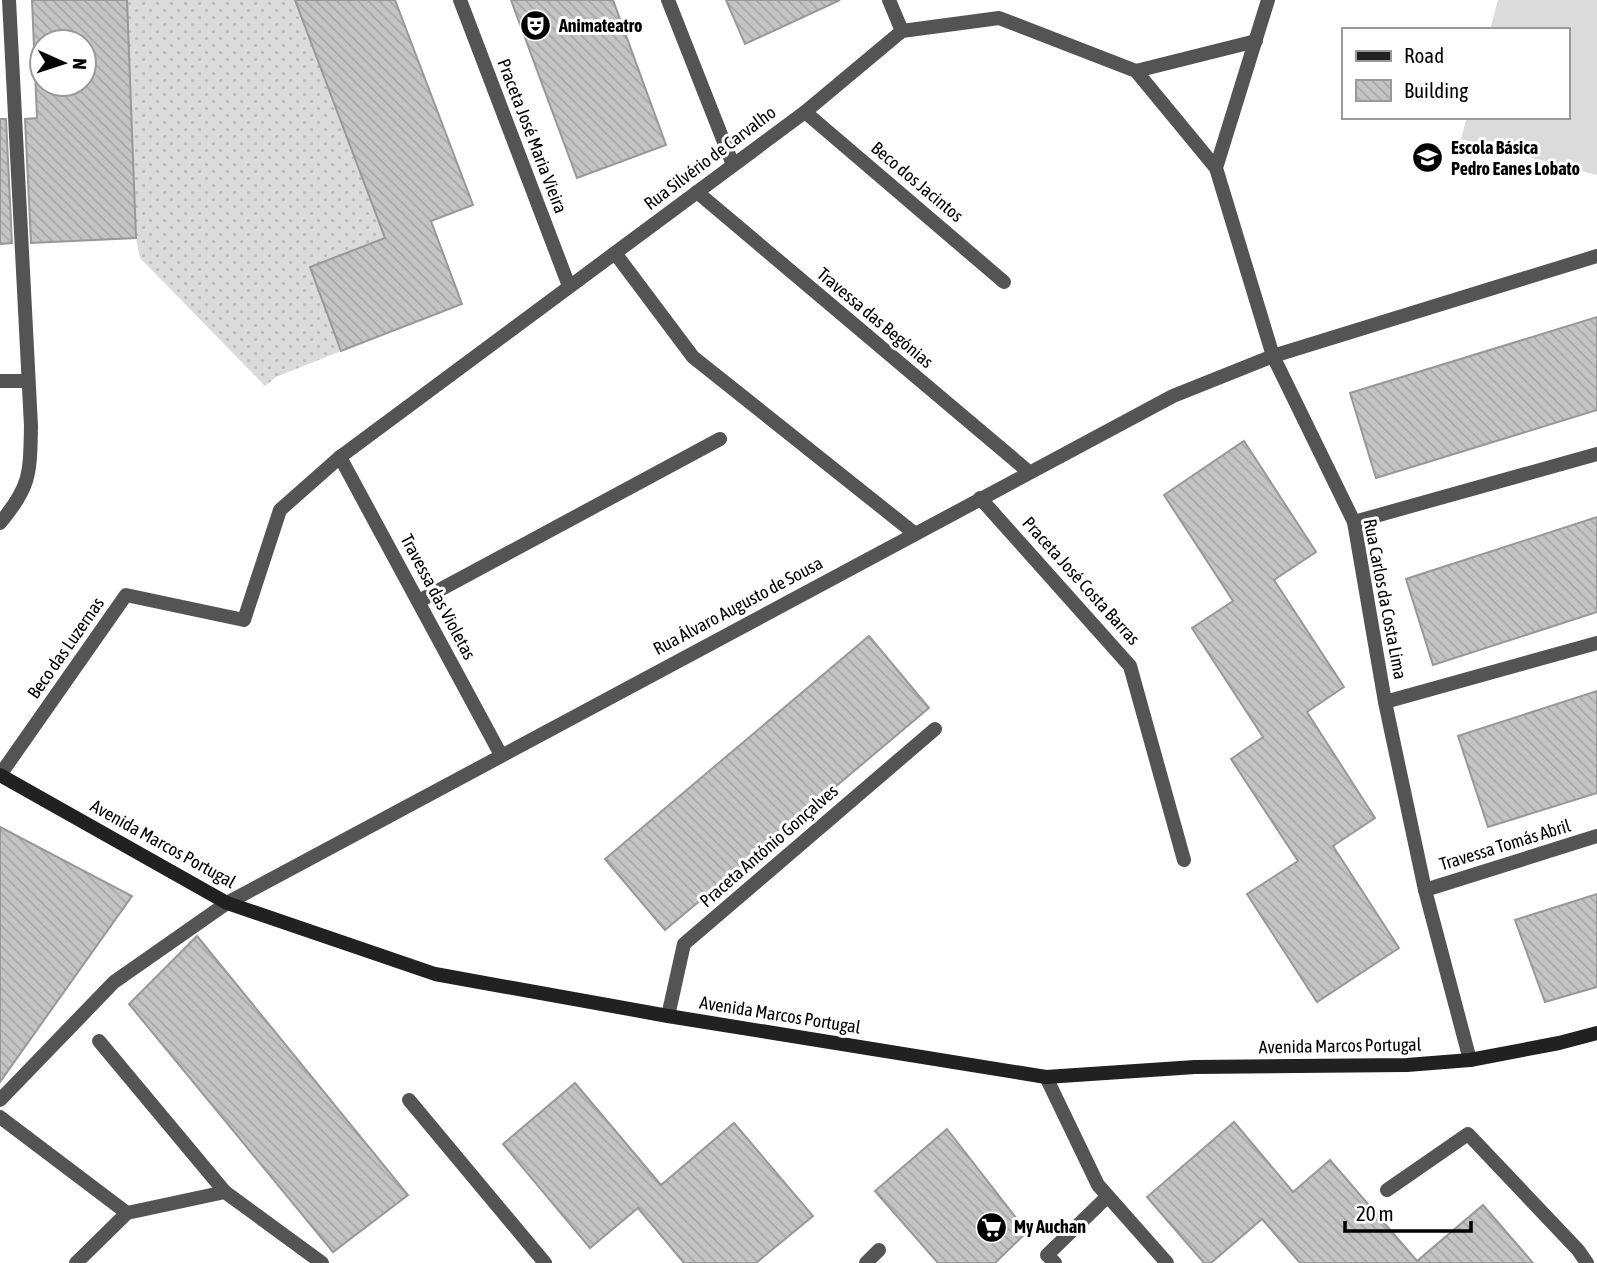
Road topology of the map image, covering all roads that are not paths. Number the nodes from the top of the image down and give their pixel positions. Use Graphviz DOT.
graph roads {
  1 [pos="9,0"];
  2 [pos="460,0"];
  3 [pos="668,0"];
  4 [pos="889,0"];
  5 [pos="1268,0"];
  6 [pos="902,31"];
  7 [pos="1256,41"];
  8 [pos="1136,71"];
  9 [pos="805,112"];
  10 [pos="733,165"];
  11 [pos="1216,167"];
  12 [pos="697,192"];
  13 [pos="615,253"];
  14 [pos="1597,256"];
  15 [pos="1004,282"];
  16 [pos="569,286"];
  17 [pos="1273,356"];
  18 [pos="0,381"];
  19 [pos="27,381"];
  20 [pos="720,439"];
  21 [pos="1597,454"];
  22 [pos="340,457"];
  23 [pos="1029,472"];
  24 [pos="980,498"];
  25 [pos="1354,522"];
  26 [pos="0,523"];
  27 [pos="914,533"];
  28 [pos="419,601"];
  29 [pos="1597,643"];
  30 [pos="1385,702"];
  31 [pos="935,729"];
  32 [pos="502,755"];
  33 [pos="0,775"];
  34 [pos="1597,836"];
  35 [pos="1184,860"];
  36 [pos="1425,890"];
  37 [pos="227,903"];
  38 [pos="668,1016"];
  39 [pos="1597,1033"];
  40 [pos="99,1041"];
  41 [pos="1470,1060"];
  42 [pos="1046,1077"];
  43 [pos="0,1100"];
  44 [pos="409,1100"];
  45 [pos="0,1117"];
  46 [pos="1387,1190"];
  47 [pos="225,1192"];
  48 [pos="1108,1196"];
  49 [pos="127,1213"];
  50 [pos="879,1250"];
  51 [pos="76,1263"];
  52 [pos="322,1263"];
  53 [pos="545,1263"];
  54 [pos="866,1263"];
  55 [pos="1055,1263"];
  56 [pos="1167,1263"];
  57 [pos="1587,1263"];
  1 -- 19 [label="street"];
  2 -- 16 [label="street, Praceta José Maria Vieira"];
  3 -- 10 [label="street"];
  4 -- 6 [label="street"];
  5 -- 7 [label="street"];
  6 -- 8 [label="street"];
  6 -- 9 [label="street, Rua Silvério de Carvalho"];
  7 -- 8 [label="street"];
  7 -- 11 [label="street"];
  8 -- 11 [label="street"];
  9 -- 10 [label="street, Rua Silvério de Carvalho"];
  9 -- 15 [label="street, Beco dos Jacintos"];
  10 -- 12 [label="street, Rua Silvério de Carvalho"];
  11 -- 17 [label="street, Rua Carlos da Costa Lima"];
  12 -- 13 [label="street, Rua Silvério de Carvalho"];
  12 -- 23 [label="street, Travessa das Begónias"];
  13 -- 16 [label="street, Rua Silvério de Carvalho"];
  13 -- 27 [label="street"];
  14 -- 17 [label="street, Rua Álvaro Augusto de Sousa"];
  16 -- 22 [label="street, Rua Silvério de Carvalho"];
  17 -- 23 [label="street, Rua Álvaro Augusto de Sousa"];
  17 -- 25 [label="street, Rua Carlos da Costa Lima"];
  18 -- 19 [label="street"];
  19 -- 26 [label="street"];
  20 -- 28 [label="street"];
  21 -- 25 [label="street"];
  22 -- 28 [label="street, Travessa das Violetas"];
  22 -- 33 [label="street, Beco das Luzernas"];
  23 -- 24 [label="street, Rua Álvaro Augusto de Sousa"];
  24 -- 27 [label="street, Rua Álvaro Augusto de Sousa"];
  24 -- 35 [label="street, Praceta José Costa Barras"];
  25 -- 30 [label="street, Rua Carlos da Costa Lima"];
  27 -- 32 [label="street, Rua Álvaro Augusto de Sousa"];
  28 -- 32 [label="street, Travessa das Violetas"];
  29 -- 30 [label="street"];
  30 -- 36 [label="street, Rua Carlos da Costa Lima"];
  31 -- 38 [label="street, Praceta António Gonçalves"];
  32 -- 37 [label="street, Rua Álvaro Augusto de Sousa"];
  33 -- 37 [label="main road, Avenida Marcos Portugal"];
  34 -- 36 [label="street, Travessa Tomás Abril"];
  36 -- 41 [label="street, Rua Carlos da Costa Lima"];
  37 -- 38 [label="main road, Avenida Marcos Portugal"];
  37 -- 43 [label="street, Rua Álvaro Augusto de Sousa"];
  38 -- 42 [label="main road, Avenida Marcos Portugal"];
  39 -- 41 [label="main road, Avenida Marcos Portugal"];
  40 -- 47 [label="street"];
  41 -- 42 [label="main road, Avenida Marcos Portugal"];
  42 -- 48 [label="street"];
  44 -- 53 [label="street"];
  45 -- 49 [label="street"];
  46 -- 57 [label="street"];
  47 -- 49 [label="street"];
  47 -- 52 [label="street"];
  48 -- 55 [label="street"];
  48 -- 56 [label="street"];
  49 -- 51 [label="street"];
  50 -- 54 [label="street"];
}
